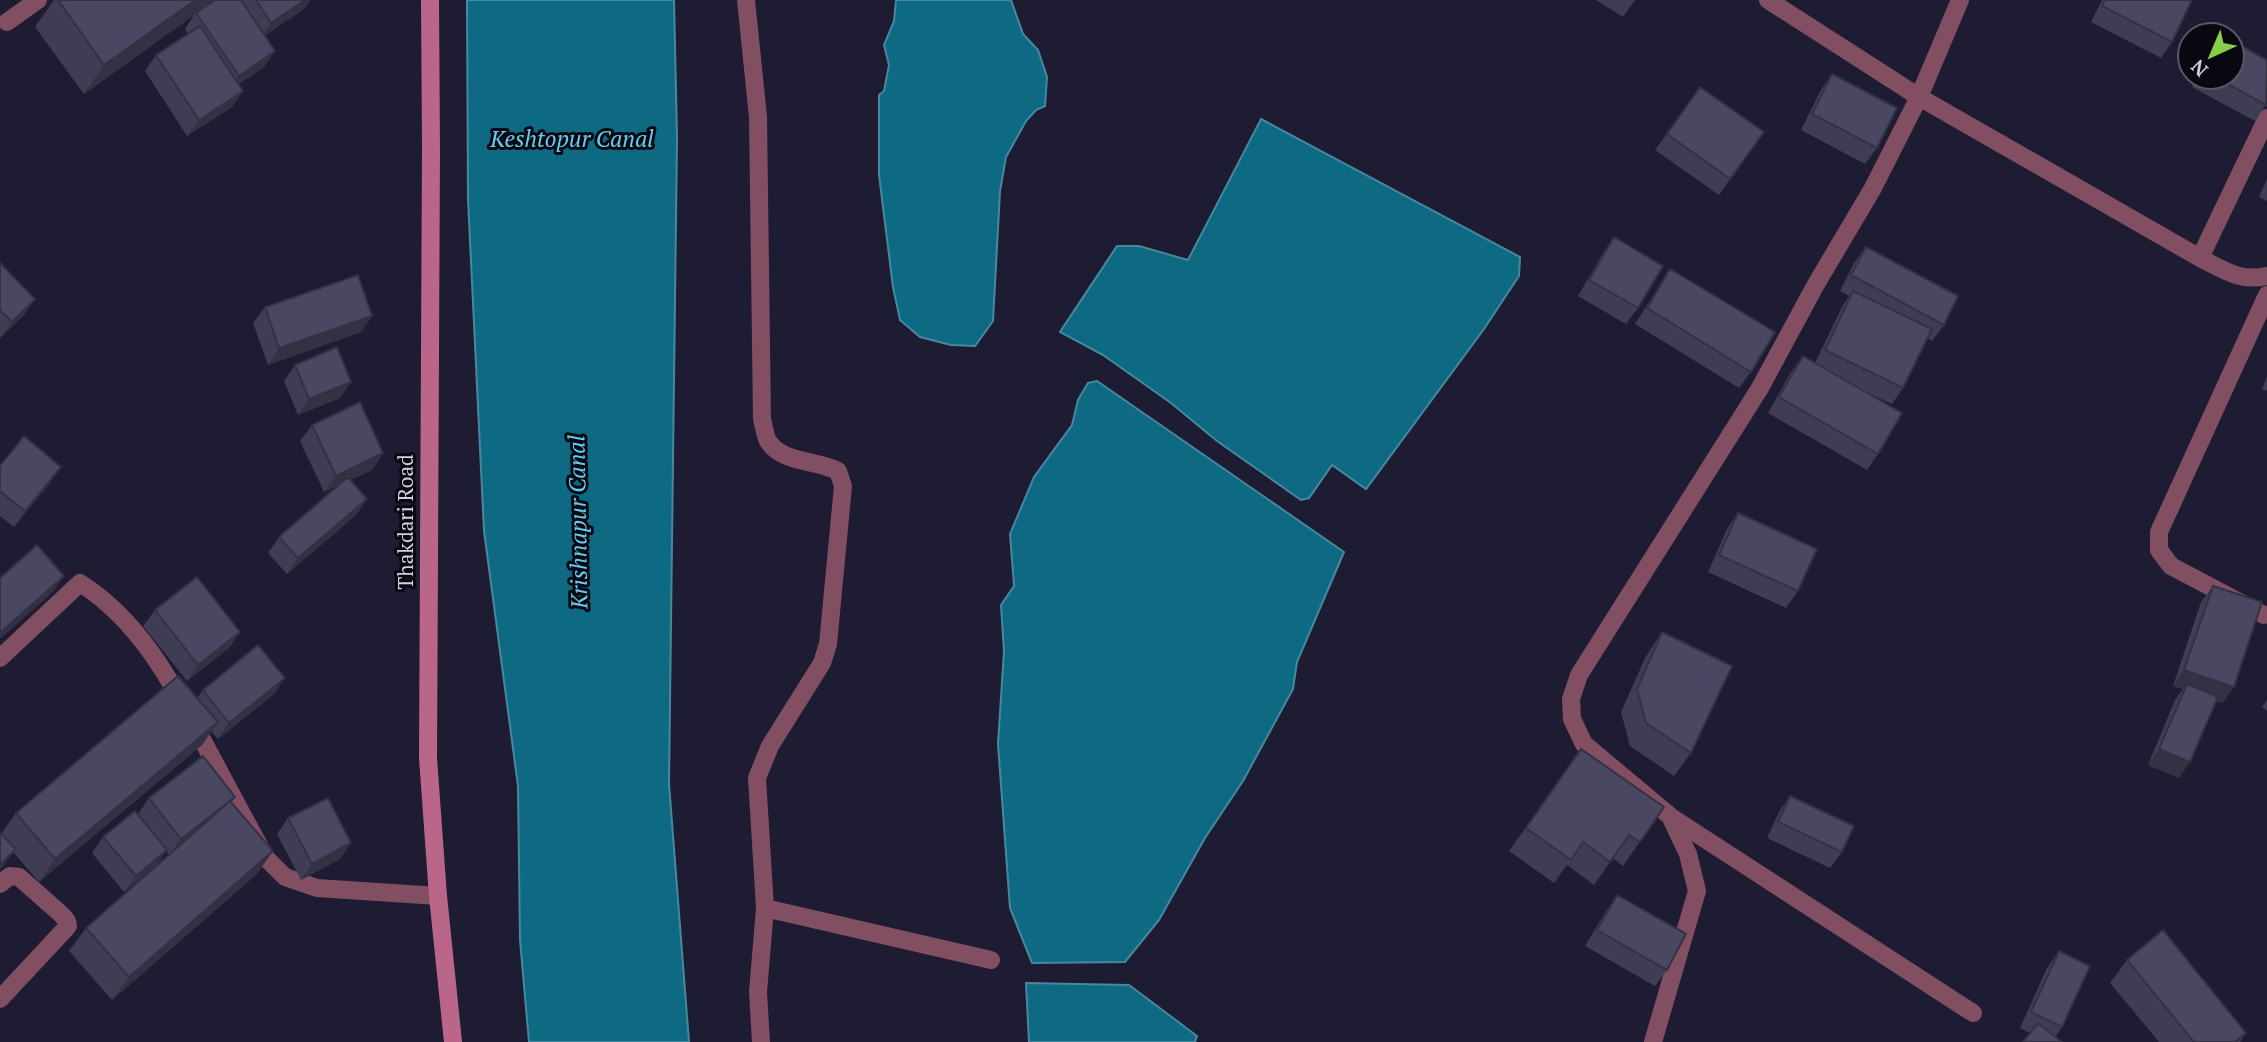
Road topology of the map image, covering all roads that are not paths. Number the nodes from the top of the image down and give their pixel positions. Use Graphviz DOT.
graph roads {
  1 [pos="38,0"];
  2 [pos="429,0"];
  3 [pos="746,0"];
  4 [pos="1768,0"];
  5 [pos="1960,0"];
  6 [pos="7,22"];
  7 [pos="1919,97"];
  8 [pos="2267,118"];
  9 [pos="2200,258"];
  10 [pos="2267,276"];
  11 [pos="2267,295"];
  12 [pos="2264,615"];
  13 [pos="0,658"];
  14 [pos="1670,816"];
  15 [pos="0,884"];
  16 [pos="438,896"];
  17 [pos="765,908"];
  18 [pos="991,960"];
  19 [pos="0,999"];
  20 [pos="1973,1013"];
  21 [pos="453,1042"];
  22 [pos="761,1042"];
  23 [pos="1653,1042"];
  1 -- 6 [label="street"];
  2 -- 16 [label="street, Thakdari Road"];
  3 -- 17 [label="street"];
  4 -- 7 [label="street"];
  5 -- 7 [label="street"];
  7 -- 9 [label="street"];
  7 -- 14 [label="street"];
  8 -- 9 [label="street"];
  9 -- 10 [label="street"];
  11 -- 12 [label="street"];
  13 -- 16 [label="street"];
  14 -- 20 [label="street"];
  14 -- 23 [label="street"];
  15 -- 19 [label="street"];
  16 -- 21 [label="street, Thakdari Road"];
  17 -- 18 [label="street"];
  17 -- 22 [label="street"];
}
